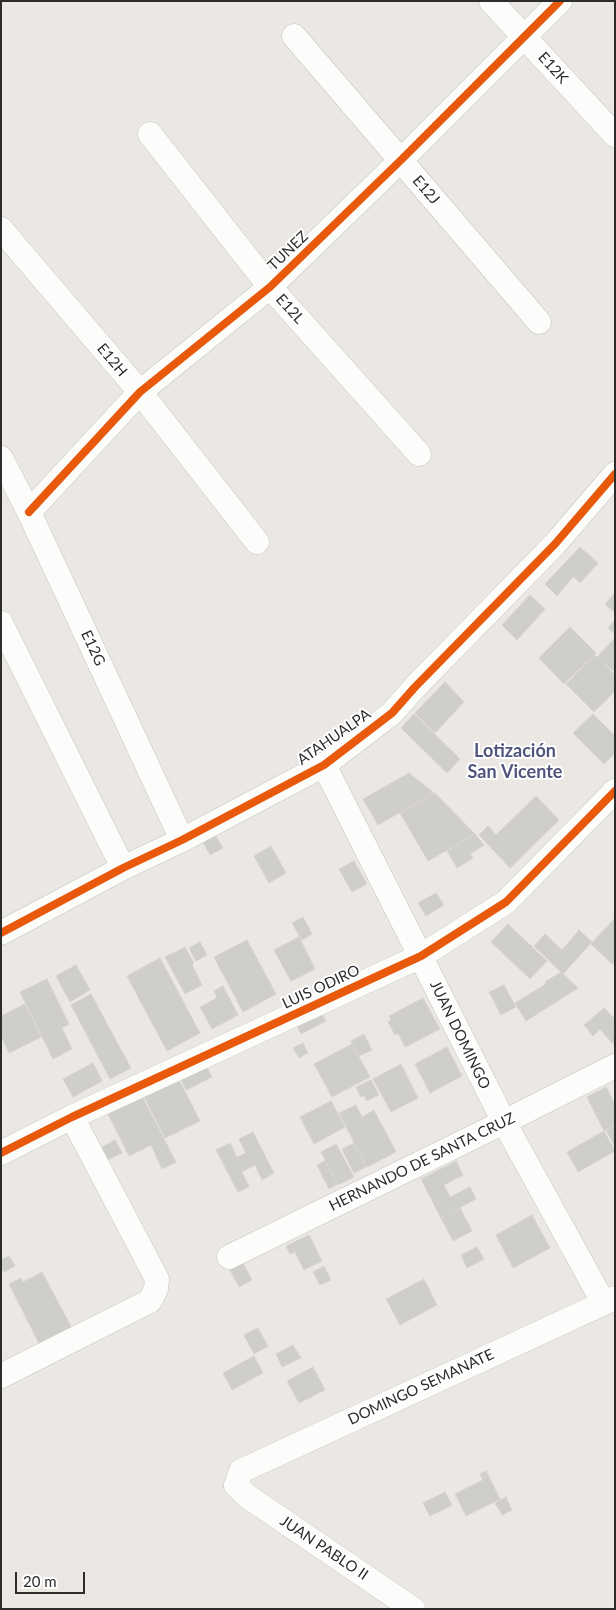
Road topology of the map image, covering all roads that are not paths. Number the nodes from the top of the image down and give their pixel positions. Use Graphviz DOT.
graph roads {
  1 [pos="492,1"];
  2 [pos="560,1"];
  3 [pos="294,36"];
  4 [pos="524,36"];
  5 [pos="150,134"];
  6 [pos="615,135"];
  7 [pos="400,160"];
  8 [pos="1,228"];
  9 [pos="270,287"];
  10 [pos="539,322"];
  11 [pos="140,392"];
  12 [pos="419,454"];
  13 [pos="1,458"];
  14 [pos="615,474"];
  15 [pos="29,512"];
  16 [pos="257,542"];
  17 [pos="1,623"];
  18 [pos="324,765"];
  19 [pos="615,791"];
  20 [pos="182,840"];
  21 [pos="122,868"];
  22 [pos="1,933"];
  23 [pos="421,956"];
  24 [pos="615,1066"];
  25 [pos="72,1117"];
  26 [pos="504,1122"];
  27 [pos="1,1153"];
  28 [pos="229,1257"];
  29 [pos="609,1300"];
  30 [pos="1,1376"];
  31 [pos="236,1485"];
  32 [pos="413,1609"];
  1 -- 4 [label="street, E12K"];
  2 -- 4 [label="street, TUNEZ"];
  3 -- 7 [label="street, E12J"];
  4 -- 6 [label="street, E12K"];
  4 -- 7 [label="street, TUNEZ"];
  5 -- 9 [label="street, E12L"];
  7 -- 9 [label="street, TUNEZ"];
  7 -- 10 [label="street, E12J"];
  8 -- 11 [label="street, E12H"];
  9 -- 11 [label="street, TUNEZ"];
  9 -- 12 [label="street, E12L"];
  11 -- 15 [label="street, TUNEZ"];
  11 -- 16 [label="street, E12H"];
  13 -- 15 [label="street, E12G"];
  14 -- 18 [label="street, ATAHUALPA"];
  15 -- 20 [label="street, E12G"];
  17 -- 21 [label="street"];
  18 -- 20 [label="street, ATAHUALPA"];
  18 -- 23 [label="street, JUAN DOMINGO"];
  19 -- 23 [label="street, LUIS ODIRO"];
  20 -- 21 [label="street, ATAHUALPA"];
  21 -- 22 [label="street, ATAHUALPA"];
  23 -- 25 [label="street, LUIS ODIRO"];
  23 -- 26 [label="street, JUAN DOMINGO"];
  24 -- 26 [label="street, HERNANDO DE SANTA CRUZ"];
  25 -- 27 [label="street, LUIS ODIRO"];
  25 -- 30 [label="street"];
  26 -- 28 [label="street, HERNANDO DE SANTA CRUZ"];
  26 -- 29 [label="street, JUAN DOMINGO"];
  29 -- 31 [label="street, DOMINGO SEMANATE"];
  31 -- 32 [label="street, JUAN PABLO II"];
}
